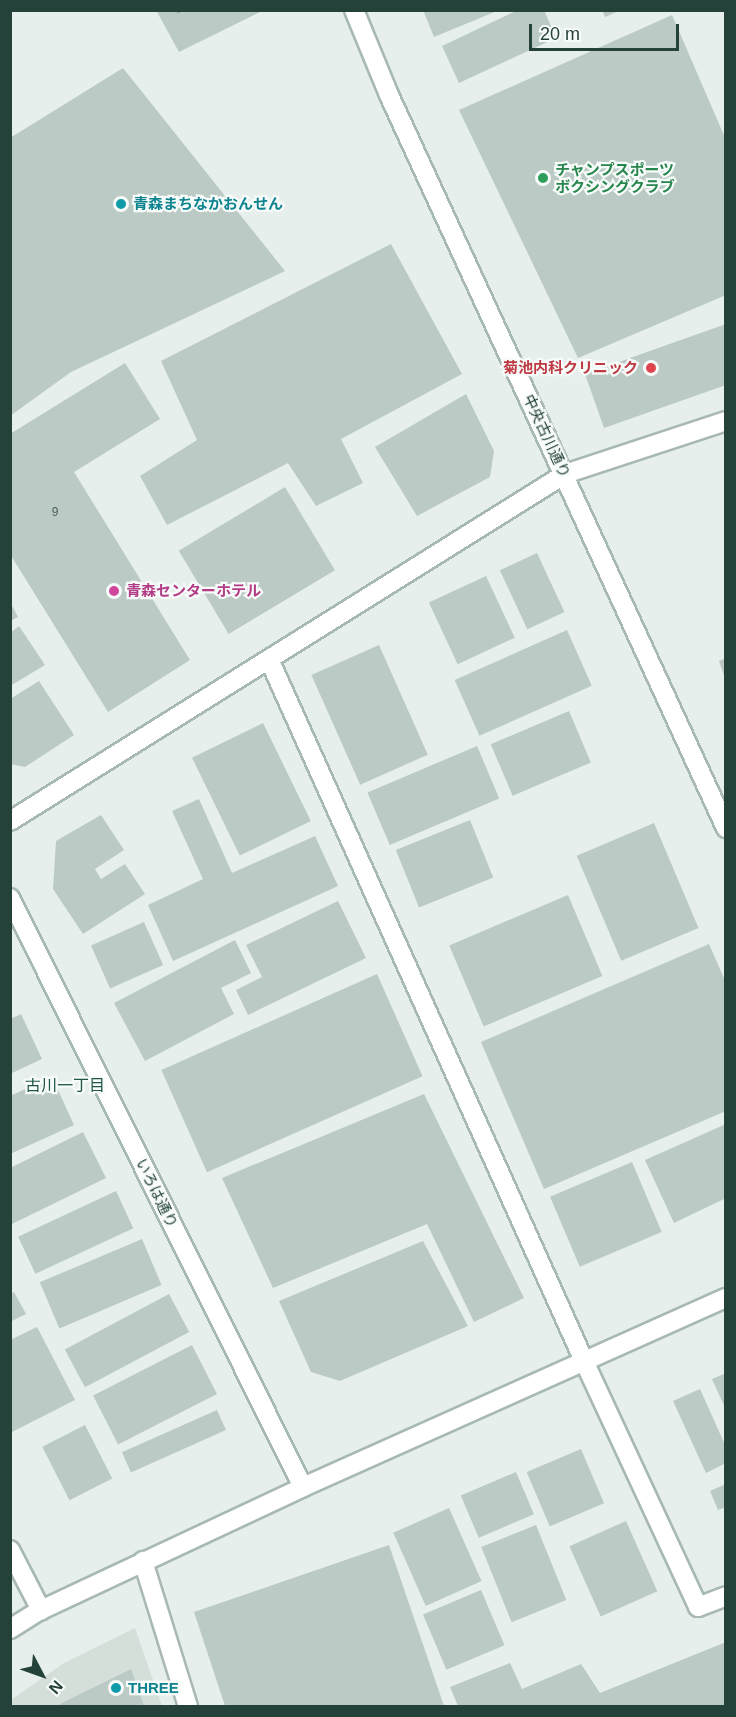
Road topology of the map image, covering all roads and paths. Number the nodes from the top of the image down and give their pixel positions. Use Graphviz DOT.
graph roads {
  1 [pos="354,10"];
  2 [pos="726,421"];
  3 [pos="565,474"];
  4 [pos="269,659"];
  5 [pos="10,821"];
  6 [pos="726,828"];
  7 [pos="10,898"];
  8 [pos="726,1298"];
  9 [pos="584,1361"];
  10 [pos="303,1487"];
  11 [pos="10,1550"];
  12 [pos="143,1562"];
  13 [pos="726,1596"];
  14 [pos="40,1610"];
  15 [pos="10,1629"];
  16 [pos="188,1707"];
  1 -- 3 [label="street, 中央古川通り"];
  2 -- 3 [label="street"];
  3 -- 4 [label="street"];
  3 -- 6 [label="street, 中央古川通り"];
  4 -- 5 [label="street"];
  4 -- 9 [label="street"];
  7 -- 10 [label="street, いろは通り"];
  8 -- 9 [label="street"];
  9 -- 10 [label="street"];
  9 -- 13 [label="street"];
  10 -- 12 [label="street"];
  11 -- 14 [label="street"];
  12 -- 14 [label="street"];
  12 -- 16 [label="street"];
  14 -- 15 [label="street"];
}
